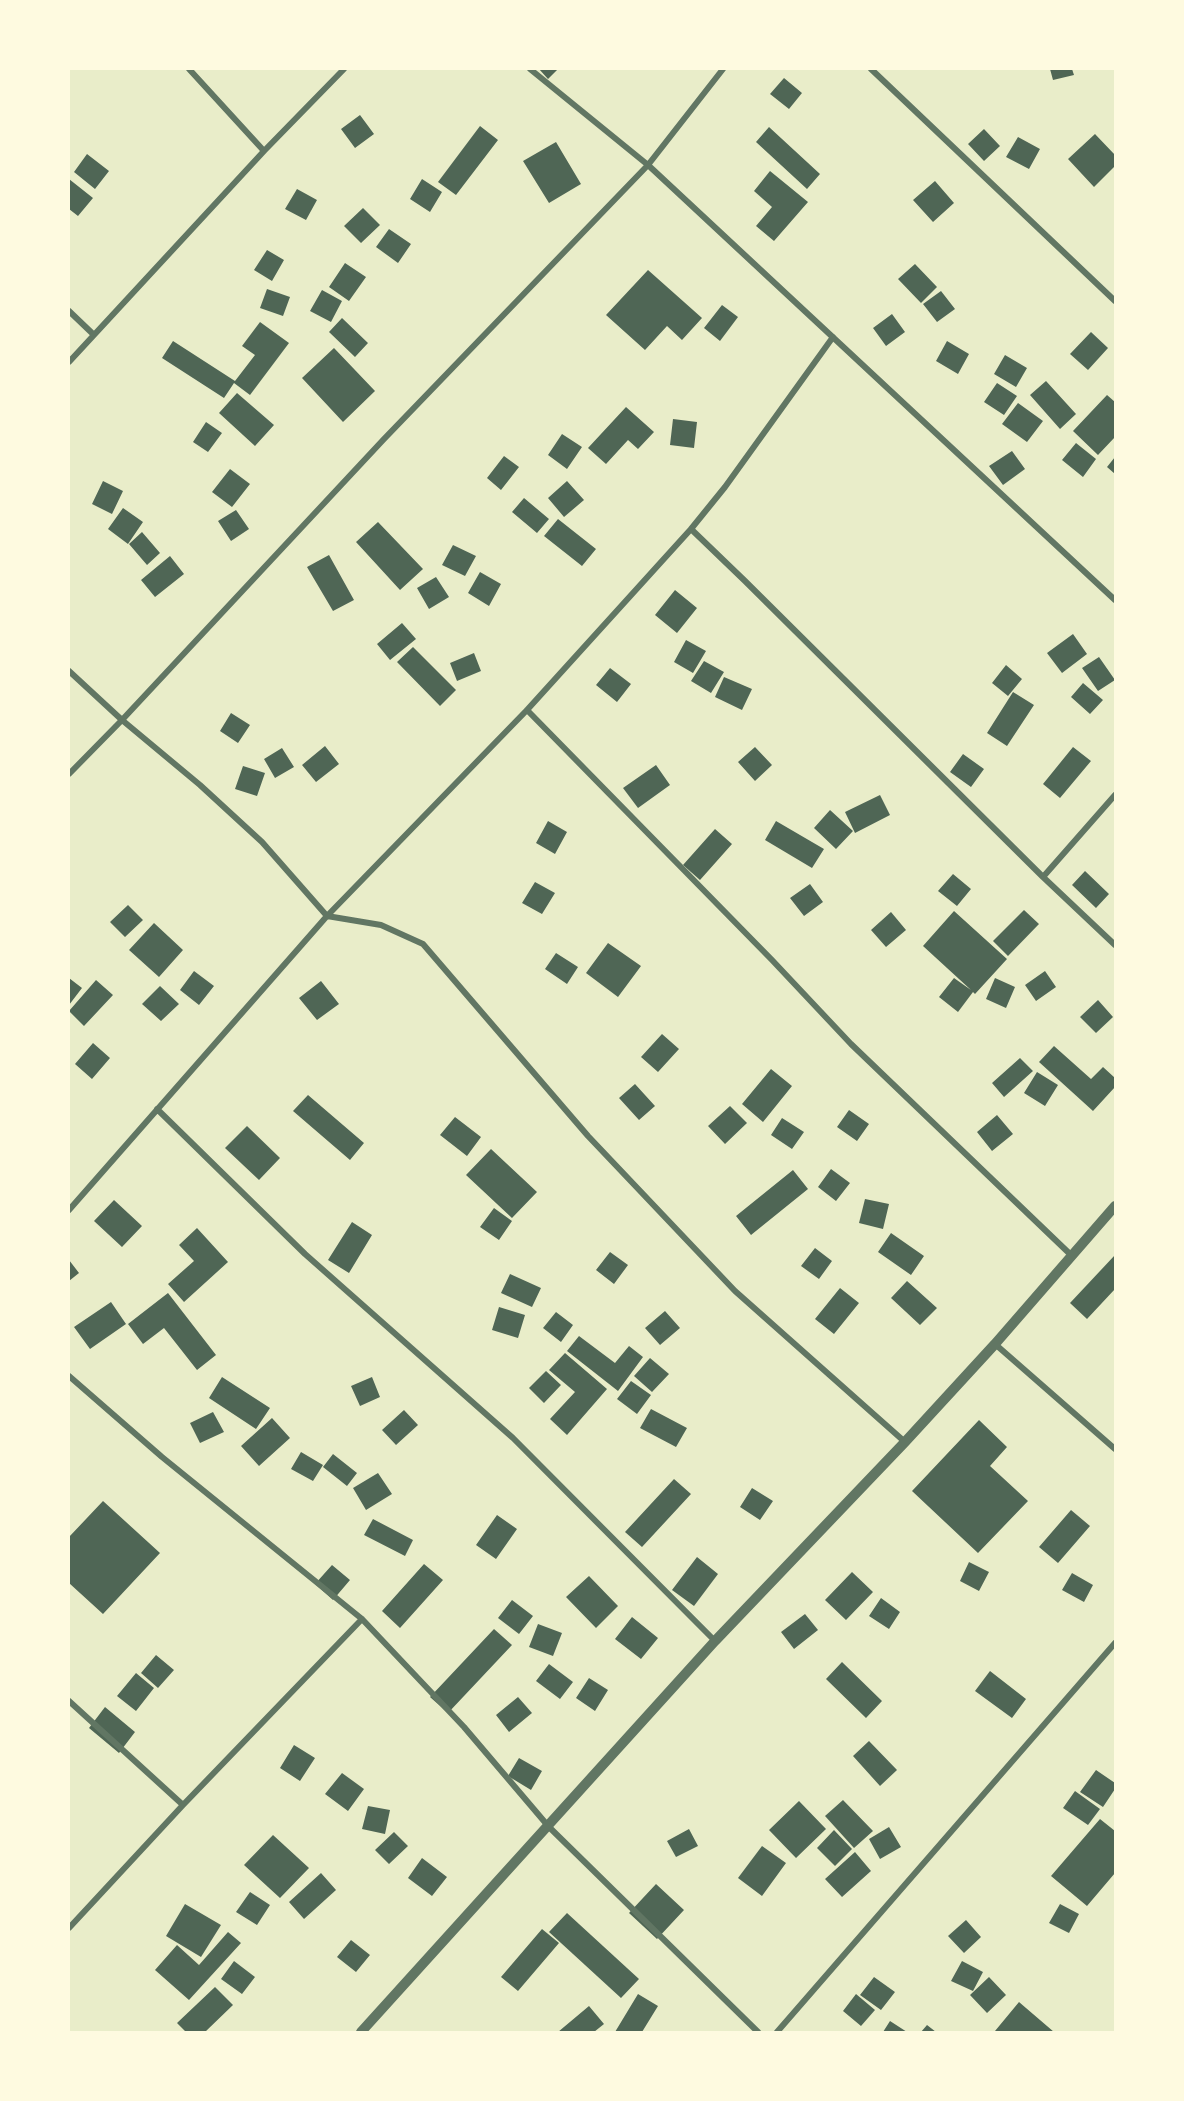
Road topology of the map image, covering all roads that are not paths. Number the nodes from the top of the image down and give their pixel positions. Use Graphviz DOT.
graph roads {
  1 [pos="189,69"];
  2 [pos="344,69"];
  3 [pos="530,69"];
  4 [pos="723,69"];
  5 [pos="871,69"];
  6 [pos="264,151"];
  7 [pos="648,165"];
  8 [pos="1115,301"];
  9 [pos="69,311"];
  10 [pos="93,334"];
  11 [pos="833,338"];
  12 [pos="69,362"];
  13 [pos="691,530"];
  14 [pos="1115,600"];
  15 [pos="69,671"];
  16 [pos="527,710"];
  17 [pos="122,720"];
  18 [pos="69,774"];
  19 [pos="1115,795"];
  20 [pos="1043,877"];
  21 [pos="327,916"];
  22 [pos="1115,945"];
  23 [pos="157,1109"];
  24 [pos="1115,1206"];
  25 [pos="69,1210"];
  26 [pos="1071,1255"];
  27 [pos="995,1344"];
  28 [pos="69,1376"];
  29 [pos="905,1442"];
  30 [pos="1115,1449"];
  31 [pos="362,1619"];
  32 [pos="715,1641"];
  33 [pos="1115,1643"];
  34 [pos="69,1701"];
  35 [pos="183,1804"];
  36 [pos="549,1827"];
  37 [pos="69,1928"];
  38 [pos="361,2032"];
  39 [pos="758,2032"];
  40 [pos="777,2032"];
  1 -- 6 [label="street"];
  2 -- 6 [label="street"];
  3 -- 7 [label="street"];
  4 -- 7 [label="street"];
  5 -- 8 [label="street"];
  6 -- 10 [label="street"];
  7 -- 11 [label="street"];
  7 -- 17 [label="street"];
  9 -- 10 [label="street"];
  10 -- 12 [label="street"];
  11 -- 13 [label="street"];
  11 -- 14 [label="street"];
  13 -- 16 [label="street"];
  13 -- 20 [label="street"];
  15 -- 17 [label="street"];
  16 -- 21 [label="street"];
  16 -- 26 [label="street"];
  17 -- 18 [label="street"];
  17 -- 21 [label="street"];
  19 -- 20 [label="street"];
  20 -- 22 [label="street"];
  21 -- 23 [label="street"];
  21 -- 29 [label="street"];
  23 -- 25 [label="street"];
  23 -- 32 [label="street"];
  24 -- 26 [label="street"];
  26 -- 27 [label="street"];
  27 -- 29 [label="street"];
  27 -- 30 [label="street"];
  28 -- 31 [label="street"];
  29 -- 32 [label="street"];
  31 -- 35 [label="street"];
  31 -- 36 [label="street"];
  32 -- 36 [label="street"];
  33 -- 40 [label="street"];
  34 -- 35 [label="street"];
  35 -- 37 [label="street"];
  36 -- 38 [label="street"];
  36 -- 39 [label="street"];
}
